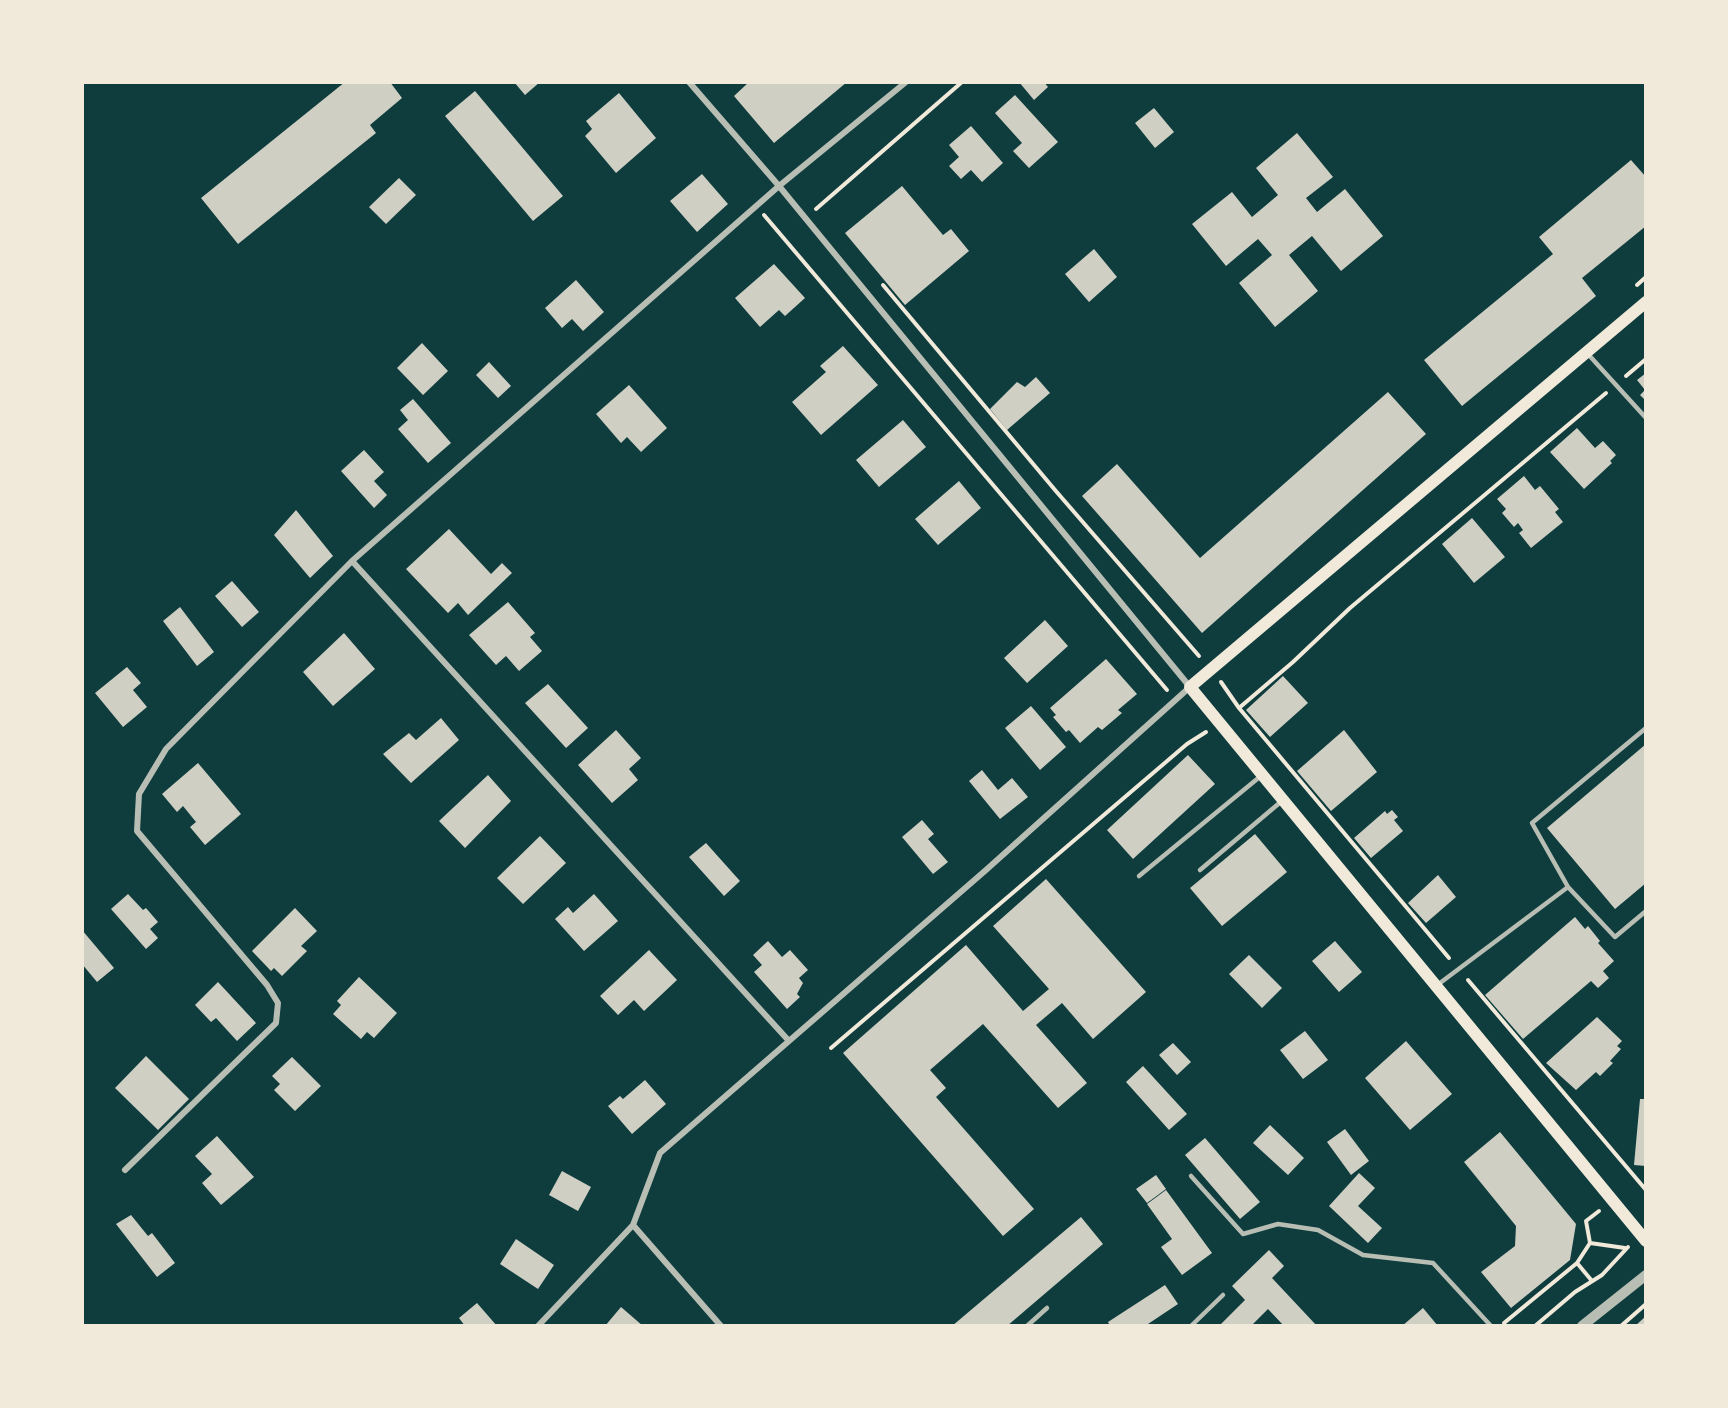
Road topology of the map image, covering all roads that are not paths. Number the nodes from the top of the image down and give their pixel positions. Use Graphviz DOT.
graph roads {
  1 [pos="688,82"];
  2 [pos="906,82"];
  3 [pos="779,186"];
  4 [pos="1646,302"];
  5 [pos="1586,353"];
  6 [pos="1646,418"];
  7 [pos="352,561"];
  8 [pos="1190,687"];
  9 [pos="1646,728"];
  10 [pos="1262,775"];
  11 [pos="1283,800"];
  12 [pos="1200,870"];
  13 [pos="1139,876"];
  14 [pos="1568,887"];
  15 [pos="1646,911"];
  16 [pos="1436,986"];
  17 [pos="789,1041"];
  18 [pos="125,1170"];
  19 [pos="1191,1176"];
  20 [pos="633,1225"];
  21 [pos="1643,1237"];
  22 [pos="1646,1275"];
  23 [pos="1223,1295"];
  24 [pos="1047,1308"];
  25 [pos="538,1326"];
  26 [pos="721,1326"];
  27 [pos="1027,1326"];
  28 [pos="1191,1326"];
  29 [pos="1491,1326"];
  30 [pos="1582,1326"];
  1 -- 3 [label="street"];
  2 -- 3 [label="street"];
  3 -- 7 [label="street"];
  3 -- 8 [label="street"];
  4 -- 5 [label="main road"];
  5 -- 6 [label="lane"];
  5 -- 8 [label="main road"];
  7 -- 17 [label="street"];
  7 -- 18 [label="street"];
  8 -- 10 [label="main road"];
  8 -- 17 [label="street"];
  9 -- 14 [label="lane"];
  10 -- 11 [label="main road"];
  10 -- 13 [label="lane"];
  11 -- 12 [label="lane"];
  11 -- 16 [label="main road"];
  14 -- 15 [label="lane"];
  14 -- 16 [label="lane"];
  16 -- 21 [label="main road"];
  17 -- 20 [label="street"];
  19 -- 29 [label="lane"];
  20 -- 25 [label="street"];
  20 -- 26 [label="street"];
  22 -- 30 [label="street"];
  23 -- 28 [label="lane"];
  24 -- 27 [label="lane"];
}
